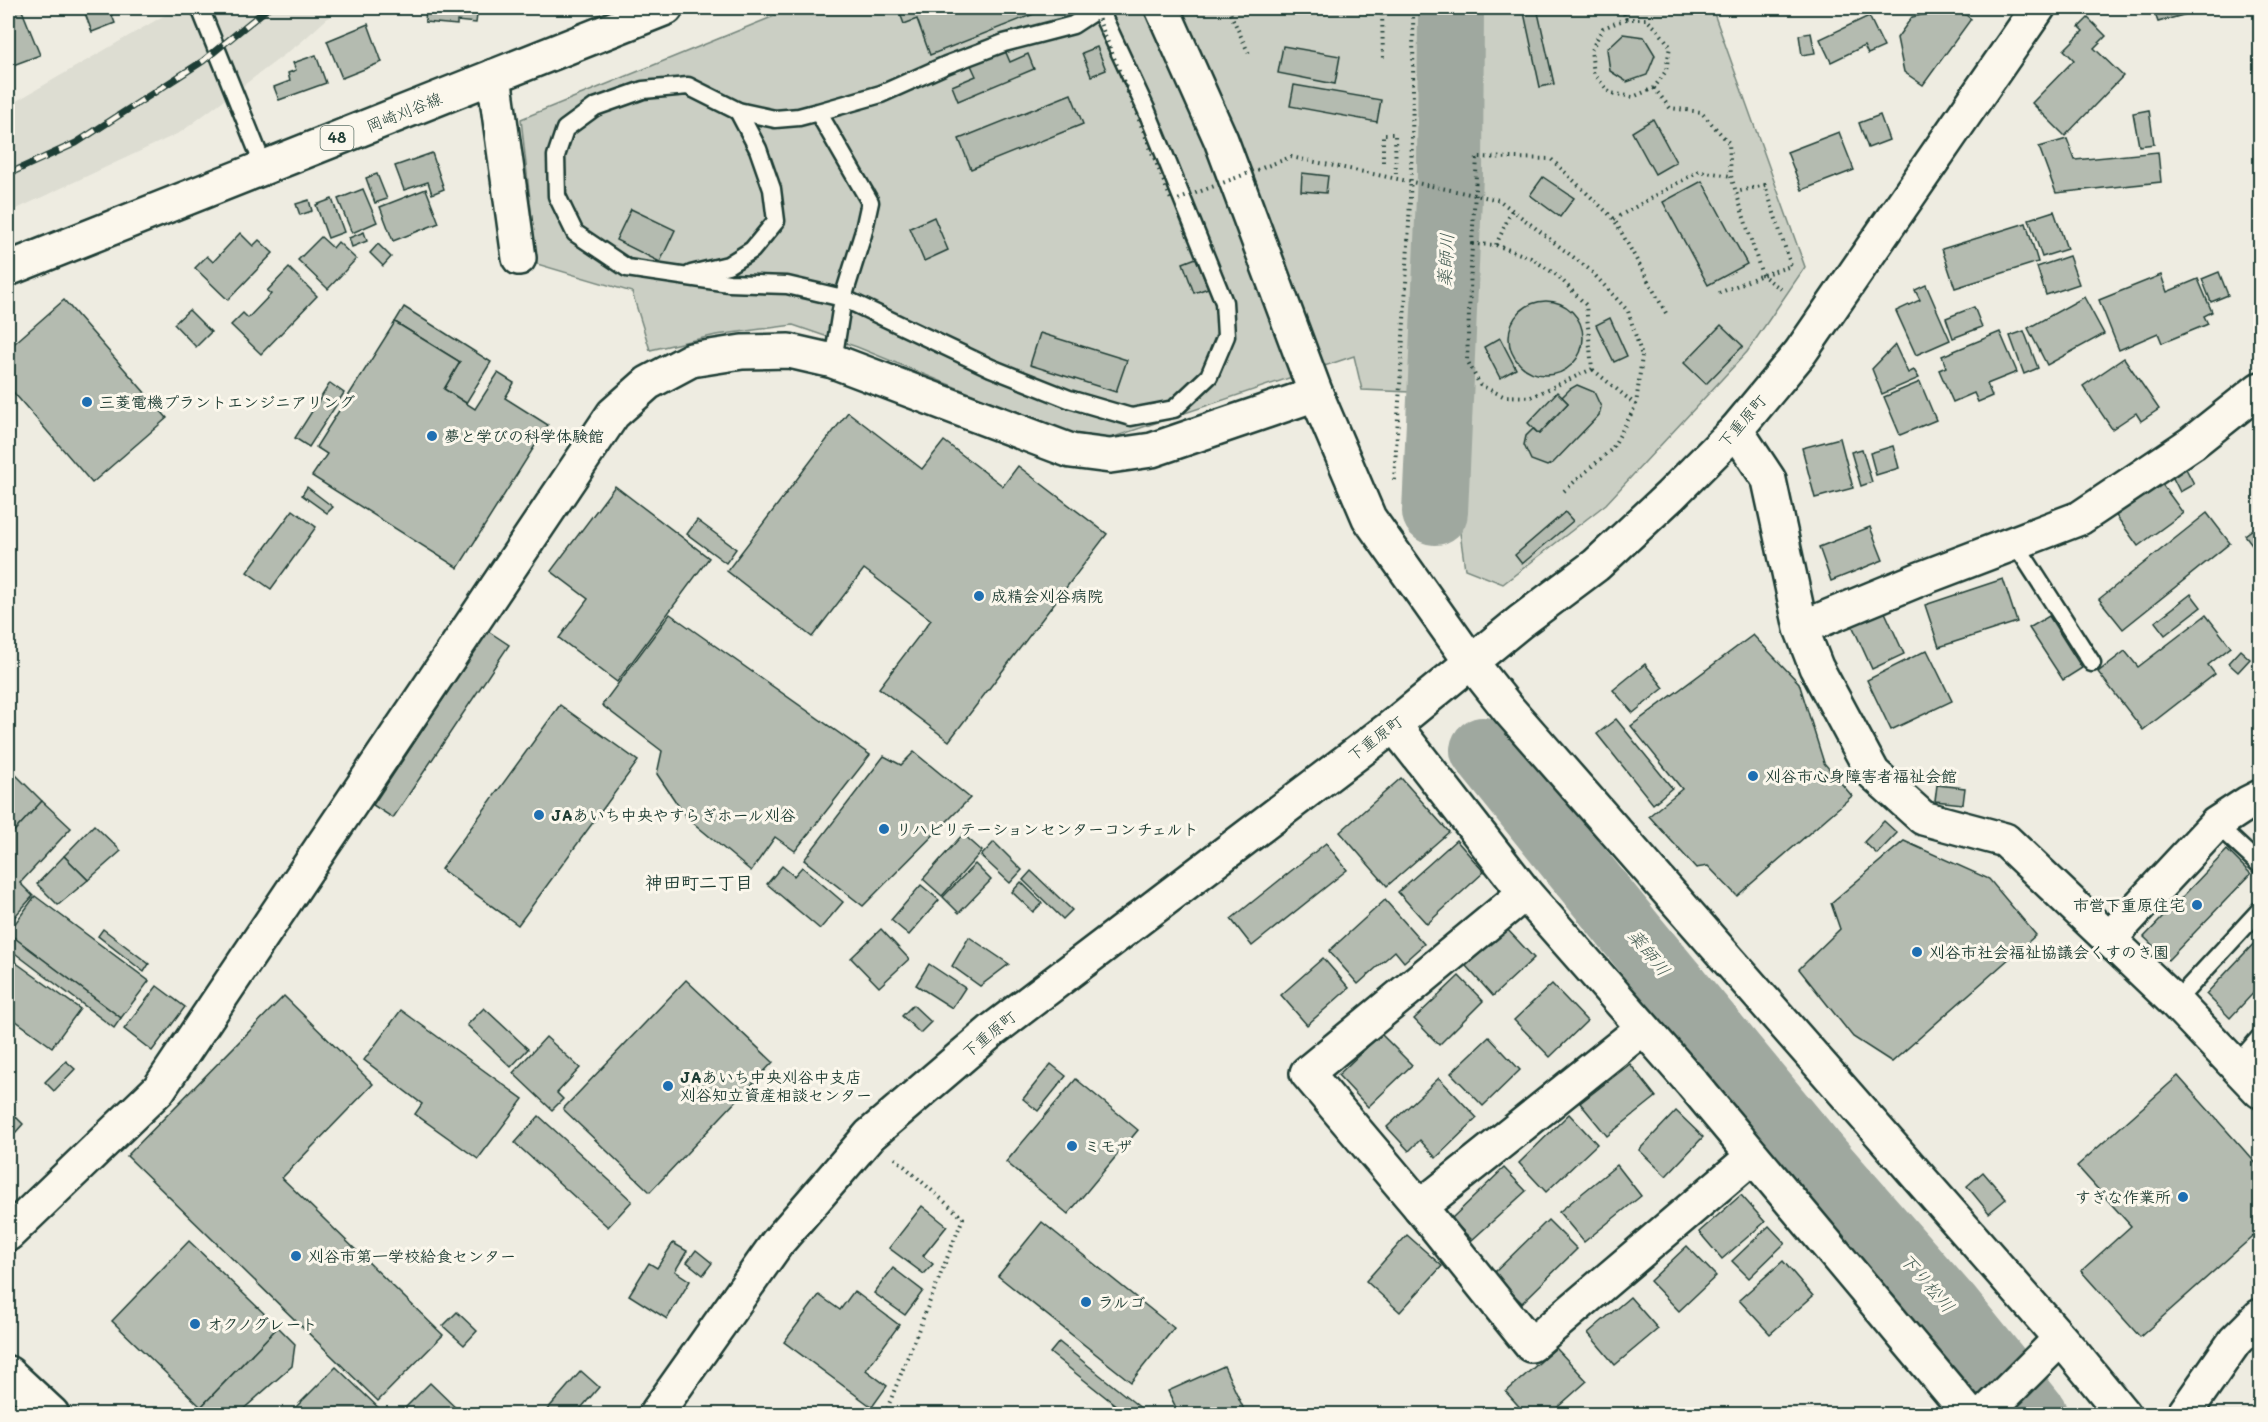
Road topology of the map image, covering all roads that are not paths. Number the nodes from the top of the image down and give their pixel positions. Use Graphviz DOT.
graph roads {
  1 [pos="200,8"];
  2 [pos="666,8"];
  3 [pos="1162,8"];
  4 [pos="2038,8"];
  5 [pos="494,76"];
  6 [pos="738,111"];
  7 [pos="818,112"];
  8 [pos="264,167"];
  9 [pos="519,258"];
  10 [pos="8,269"];
  11 [pos="681,276"];
  12 [pos="843,298"];
  13 [pos="833,361"];
  14 [pos="2260,389"];
  15 [pos="1316,394"];
  16 [pos="1736,430"];
  17 [pos="2015,543"];
  18 [pos="1801,628"];
  19 [pos="1471,662"];
  20 [pos="2092,663"];
  21 [pos="1394,725"];
  22 [pos="2260,797"];
  23 [pos="2216,824"];
  24 [pos="2260,865"];
  25 [pos="1525,893"];
  26 [pos="2260,910"];
  27 [pos="2109,939"];
  28 [pos="2175,1002"];
  29 [pos="1643,1028"];
  30 [pos="2260,1038"];
  31 [pos="2236,1065"];
  32 [pos="2260,1091"];
  33 [pos="1752,1157"];
  34 [pos="1420,1207"];
  35 [pos="8,1234"];
  36 [pos="2260,1316"];
  37 [pos="2060,1339"];
  38 [pos="8,1373"];
  39 [pos="52,1414"];
  40 [pos="656,1414"];
  41 [pos="1970,1414"];
  42 [pos="1985,1414"];
  43 [pos="2123,1414"];
  44 [pos="2184,1414"];
  1 -- 8 [label="lane"];
  2 -- 5 [label="street, 岡崎刈谷線 / 48"];
  3 -- 15 [label="street"];
  4 -- 16 [label="street, 下重原町"];
  5 -- 8 [label="street, 岡崎刈谷線 / 48"];
  5 -- 9 [label="street"];
  6 -- 7 [label="lane"];
  6 -- 11 [label="lane"];
  6 -- 11 [label="lane"];
  7 -- 12 [label="lane"];
  7 -- 12 [label="lane"];
  8 -- 10 [label="street, 岡崎刈谷線 / 48"];
  11 -- 12 [label="lane"];
  12 -- 13 [label="lane"];
  13 -- 15 [label="street"];
  13 -- 35 [label="street"];
  14 -- 17 [label="street"];
  15 -- 19 [label="street"];
  16 -- 18 [label="street"];
  16 -- 19 [label="street, 下重原町"];
  17 -- 18 [label="street"];
  17 -- 20 [label="lane"];
  18 -- 27 [label="street"];
  19 -- 21 [label="street, 下重原町"];
  19 -- 37 [label="street"];
  21 -- 25 [label="street"];
  21 -- 40 [label="street, 下重原町"];
  22 -- 23 [label="street"];
  23 -- 24 [label="lane"];
  23 -- 27 [label="street"];
  25 -- 29 [label="street"];
  25 -- 34 [label="street"];
  26 -- 28 [label="lane"];
  27 -- 28 [label="street"];
  28 -- 31 [label="street"];
  29 -- 33 [label="street"];
  29 -- 34 [label="street"];
  30 -- 31 [label="lane"];
  31 -- 32 [label="street"];
  33 -- 34 [label="street"];
  33 -- 41 [label="street"];
  36 -- 44 [label="street"];
  37 -- 42 [label="street"];
  37 -- 43 [label="street"];
  38 -- 39 [label="street"];
}
